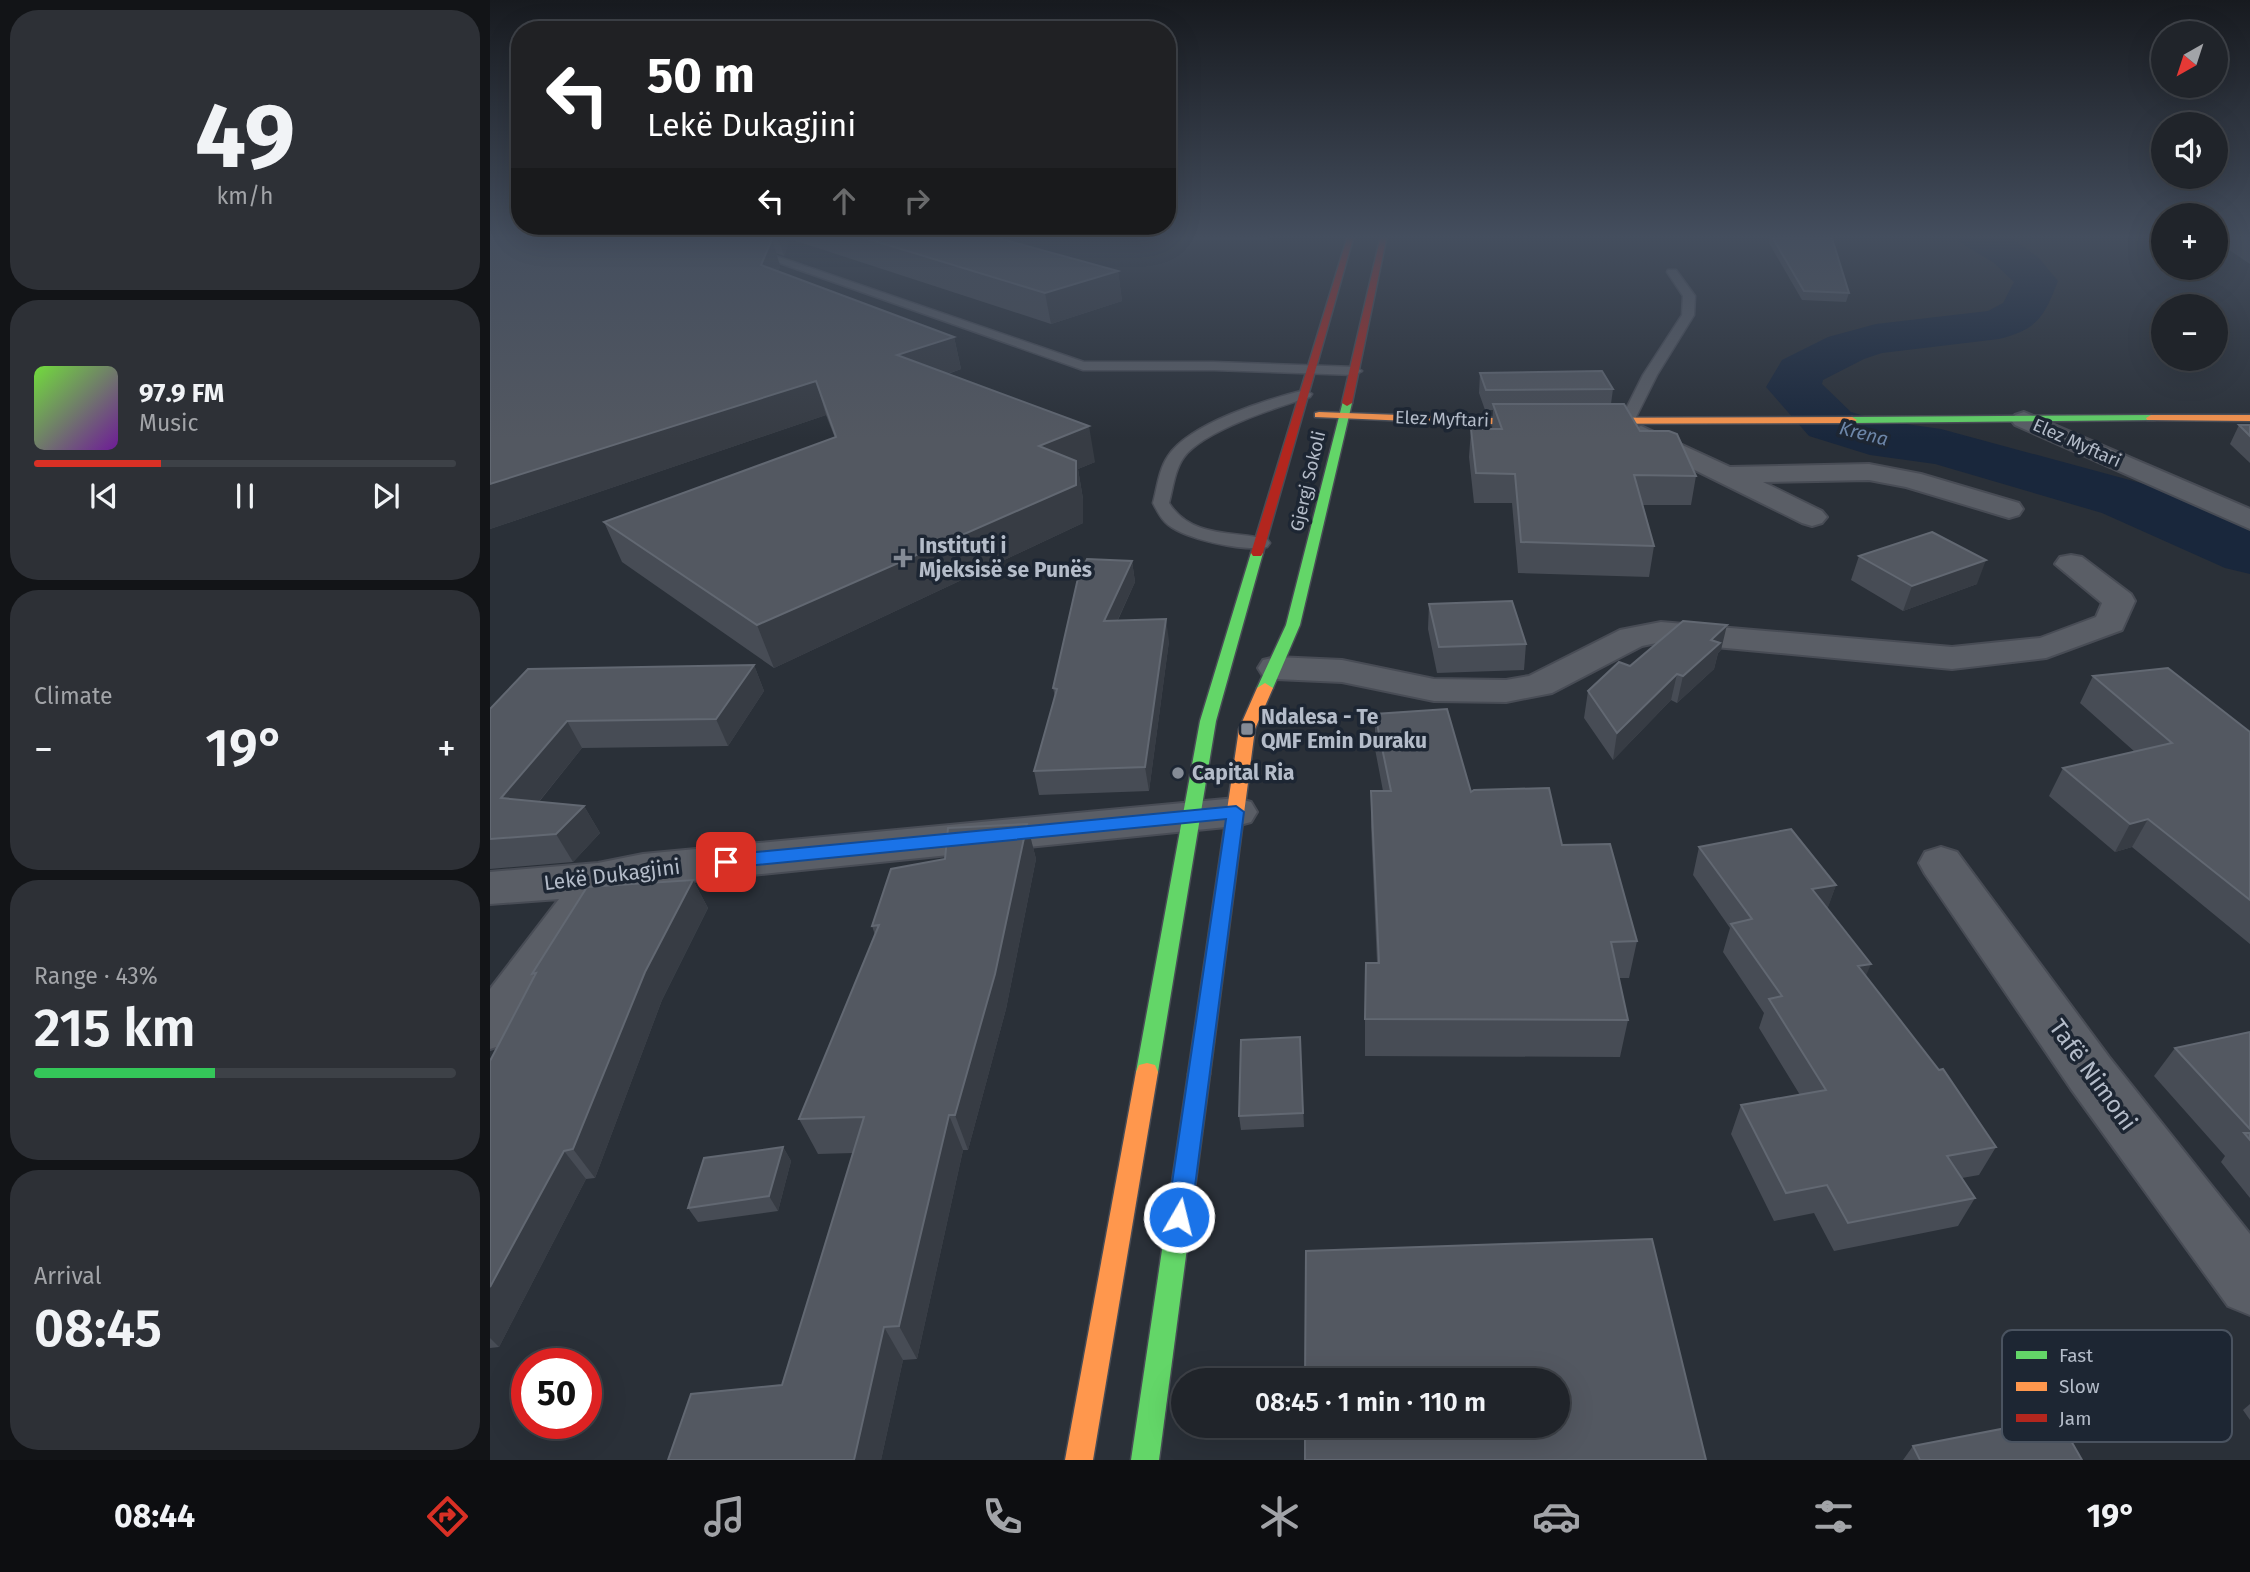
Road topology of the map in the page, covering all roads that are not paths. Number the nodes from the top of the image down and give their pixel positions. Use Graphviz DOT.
graph roads {
  1 [pos="902,303"];
  2 [pos="1331,303"];
  3 [pos="1369,303"];
  4 [pos="1689,303"];
  5 [pos="1312,369"];
  6 [pos="1355,371"];
  7 [pos="1305,394"];
  8 [pos="1299,415"];
  9 [pos="1343,416"];
  10 [pos="2250,418"];
  11 [pos="2024,419"];
  12 [pos="1627,421"];
  13 [pos="1724,475"];
  14 [pos="2009,509"];
  15 [pos="1812,517"];
  16 [pos="2250,520"];
  17 [pos="1261,543"];
  18 [pos="2071,564"];
  19 [pos="1276,668"];
  20 [pos="1236,812"];
  21 [pos="1192,815"];
  22 [pos="1941,863"];
  23 [pos="598,879"];
  24 [pos="490,888"];
  25 [pos="490,1028"];
  26 [pos="2250,1284"];
  27 [pos="1079,1460"];
  28 [pos="1145,1460"];
  1 -- 5 [label="lane"];
  2 -- 5 [label="main road, Gjergj Sokoli"];
  3 -- 6 [label="main road, Gjergj Sokoli"];
  4 -- 12 [label="lane"];
  5 -- 6 [label="lane"];
  5 -- 7 [label="main road, Gjergj Sokoli"];
  6 -- 9 [label="main road, Gjergj Sokoli"];
  7 -- 8 [label="main road, Gjergj Sokoli"];
  7 -- 17 [label="lane"];
  8 -- 9 [label="main road, Elez Myftari"];
  8 -- 17 [label="main road, Gjergj Sokoli"];
  9 -- 12 [label="main road, Elez Myftari"];
  9 -- 19 [label="main road, Gjergj Sokoli"];
  10 -- 11 [label="main road"];
  11 -- 12 [label="main road, Elez Myftari"];
  11 -- 16 [label="street, Elez Myftari"];
  12 -- 13 [label="street"];
  13 -- 14 [label="street"];
  13 -- 15 [label="street"];
  17 -- 21 [label="main road, Gjergj Sokoli"];
  18 -- 19 [label="street"];
  19 -- 20 [label="main road, Gjergj Sokoli"];
  20 -- 21 [label="street, Lekë Dukagjini"];
  20 -- 28 [label="main road, Gjergj Sokoli"];
  21 -- 23 [label="street, Lekë Dukagjini"];
  21 -- 27 [label="main road, Gjergj Sokoli"];
  22 -- 26 [label="street, Tafë Nimoni"];
  23 -- 24 [label="street, Lekë Dukagjini"];
  23 -- 25 [label="street"];
}
